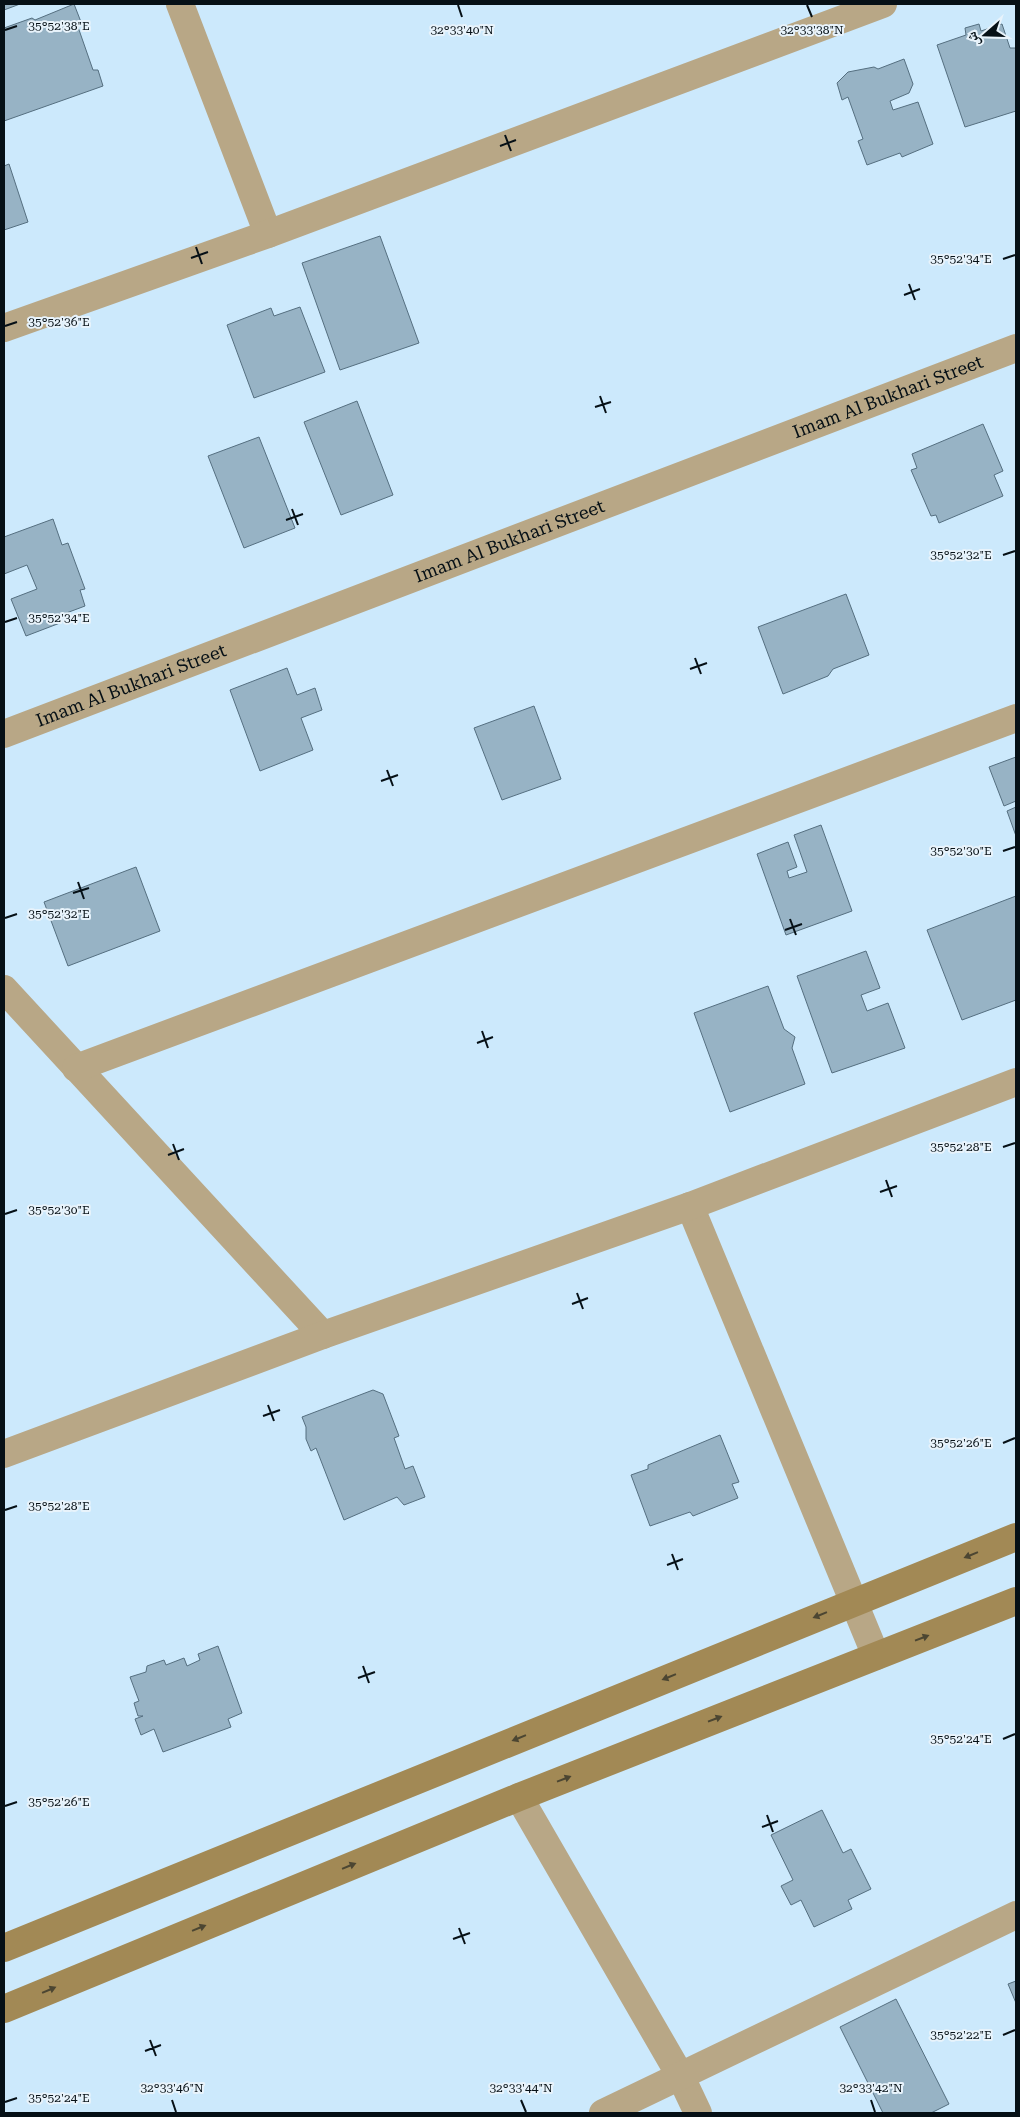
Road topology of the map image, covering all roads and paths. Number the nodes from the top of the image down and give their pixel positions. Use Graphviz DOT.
graph roads {
  1 [pos="180,4"];
  2 [pos="883,4"];
  3 [pos="268,234"];
  4 [pos="4,328"];
  5 [pos="1016,348"];
  6 [pos="1016,718"];
  7 [pos="4,734"];
  8 [pos="4,988"];
  9 [pos="76,1068"];
  10 [pos="1016,1082"];
  11 [pos="690,1206"];
  12 [pos="324,1335"];
  13 [pos="4,1454"];
  14 [pos="1016,1537"];
  15 [pos="1016,1601"];
  16 [pos="854,1602"];
  17 [pos="876,1656"];
  18 [pos="519,1796"];
  19 [pos="1016,1915"];
  20 [pos="4,1948"];
  21 [pos="4,2009"];
  22 [pos="681,2077"];
  23 [pos="603,2113"];
  24 [pos="698,2113"];
  1 -- 3 [label="street"];
  2 -- 3 [label="street"];
  3 -- 4 [label="street"];
  5 -- 7 [label="street, Imam Al Bukhari Street"];
  6 -- 9 [label="street"];
  8 -- 9 [label="street"];
  9 -- 12 [label="street"];
  10 -- 11 [label="street"];
  11 -- 12 [label="street"];
  11 -- 16 [label="street"];
  12 -- 13 [label="street"];
  14 -- 16 [label="main road, one-way"];
  17 -- 15 [label="main road, one-way"];
  16 -- 17 [label="street"];
  16 -- 20 [label="main road, one-way"];
  18 -- 17 [label="main road, one-way"];
  21 -- 18 [label="main road, one-way"];
  18 -- 22 [label="street"];
  19 -- 22 [label="street"];
  22 -- 23 [label="street"];
  22 -- 24 [label="street"];
}
